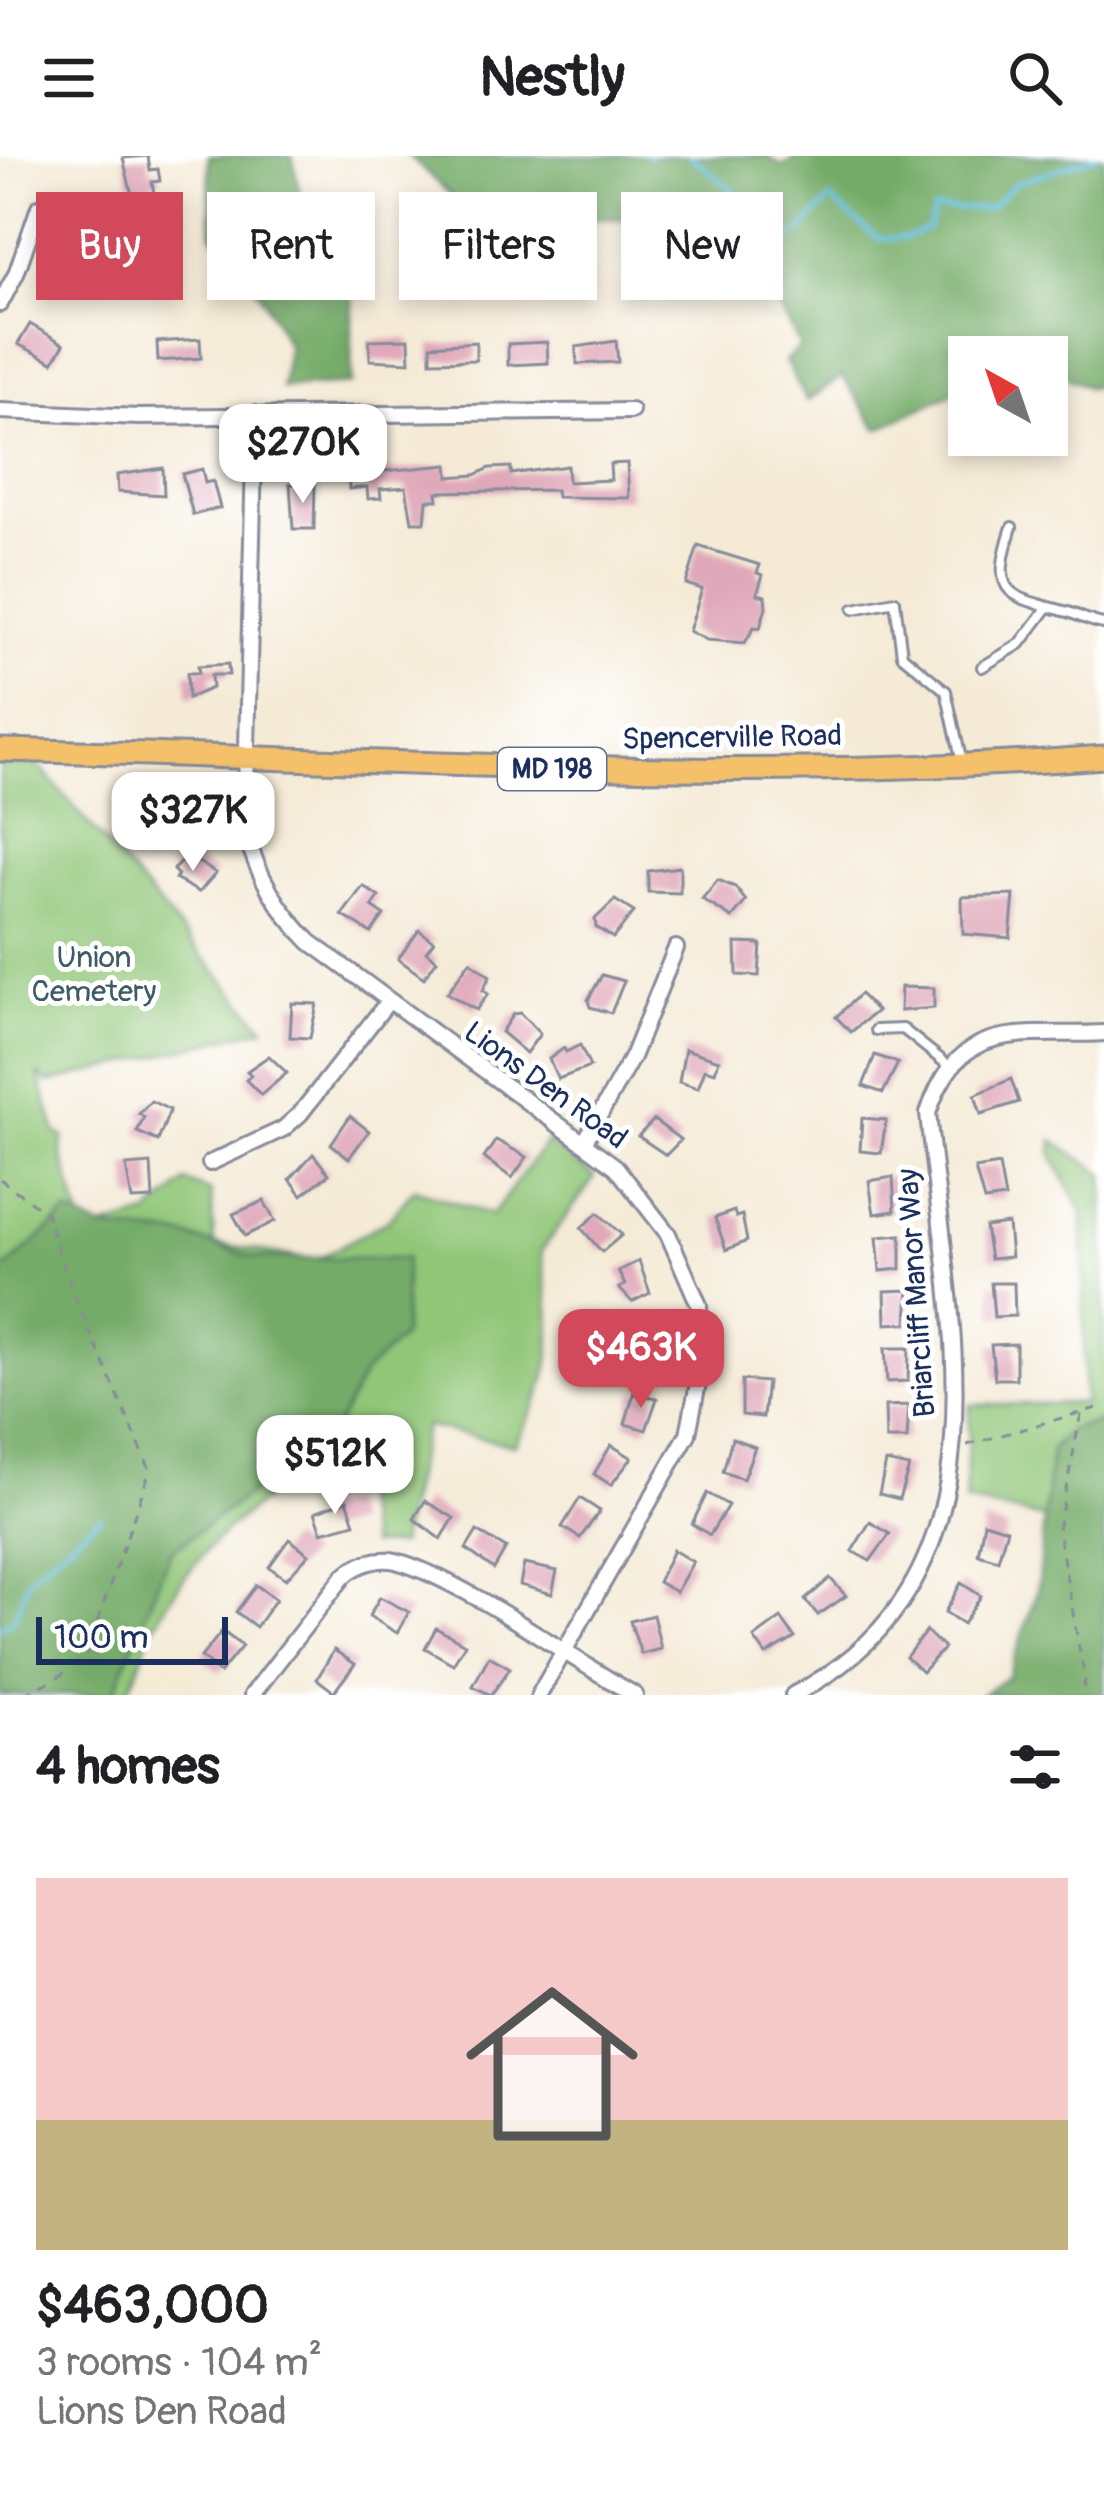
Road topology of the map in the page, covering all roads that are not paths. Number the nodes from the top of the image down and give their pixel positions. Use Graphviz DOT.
graph roads {
  1 [pos="36,216"];
  2 [pos="0,304"];
  3 [pos="0,411"];
  4 [pos="631,411"];
  5 [pos="255,414"];
  6 [pos="1012,527"];
  7 [pos="854,609"];
  8 [pos="1045,610"];
  9 [pos="1104,624"];
  10 [pos="982,667"];
  11 [pos="0,750"];
  12 [pos="249,755"];
  13 [pos="1104,757"];
  14 [pos="963,764"];
  15 [pos="676,948"];
  16 [pos="387,1003"];
  17 [pos="875,1030"];
  18 [pos="1104,1033"];
  19 [pos="950,1066"];
  20 [pos="584,1143"];
  21 [pos="210,1163"];
  22 [pos="563,1654"];
  23 [pos="252,1695"];
  24 [pos="539,1695"];
  25 [pos="635,1695"];
  26 [pos="793,1695"];
  1 -- 2 [label="street"];
  3 -- 5 [label="street"];
  4 -- 5 [label="street"];
  5 -- 12 [label="street, Lions Den Road"];
  6 -- 8 [label="lane"];
  7 -- 14 [label="lane"];
  8 -- 9 [label="lane"];
  8 -- 10 [label="lane"];
  11 -- 12 [label="main road, Spencerville Road / MD 198"];
  12 -- 14 [label="main road, Spencerville Road / MD 198"];
  12 -- 16 [label="street, Lions Den Road"];
  13 -- 14 [label="main road, Spencerville Road / MD 198"];
  15 -- 20 [label="street"];
  16 -- 20 [label="street, Lions Den Road"];
  16 -- 21 [label="street"];
  17 -- 19 [label="lane"];
  18 -- 19 [label="street"];
  19 -- 26 [label="street, Briarcliff Manor Way"];
  20 -- 22 [label="street, Lions Den Road"];
  22 -- 23 [label="street"];
  22 -- 24 [label="street, Lions Den Road"];
  22 -- 25 [label="street"];
}
